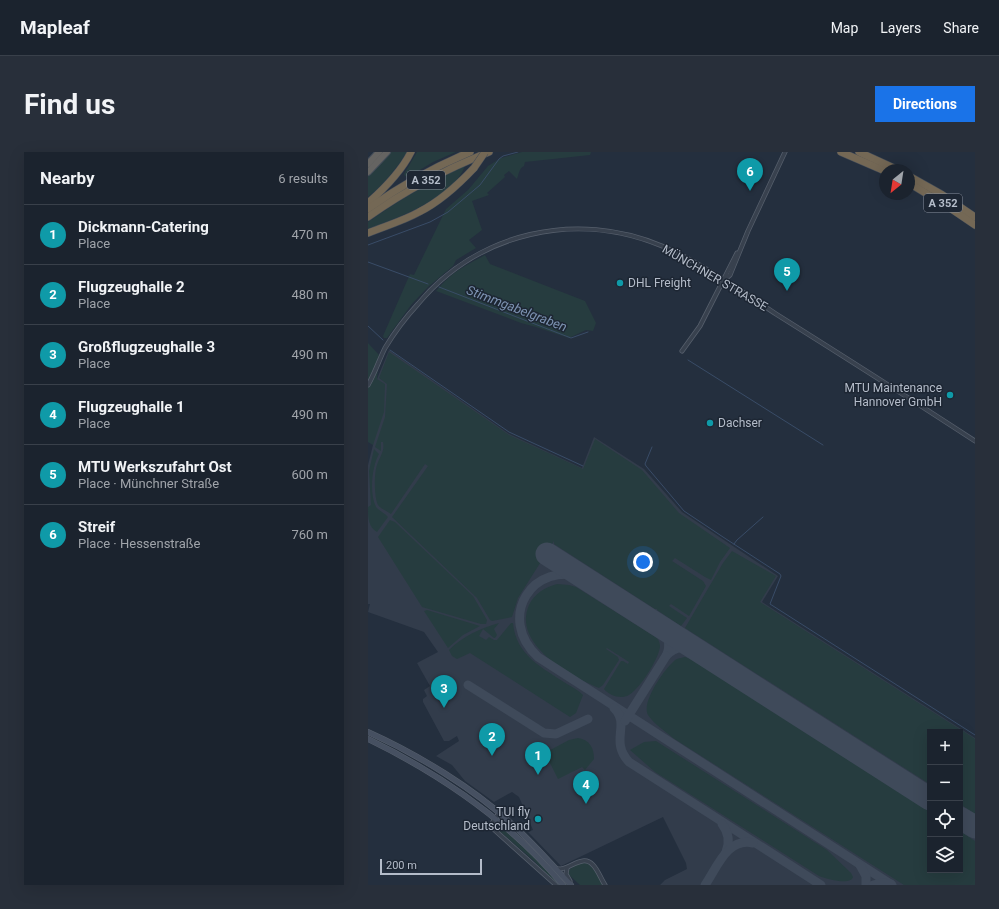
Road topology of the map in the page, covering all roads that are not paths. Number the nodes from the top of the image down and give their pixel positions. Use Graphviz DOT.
graph roads {
  1 [pos="379,152"];
  2 [pos="387,152"];
  3 [pos="411,152"];
  4 [pos="470,152"];
  5 [pos="485,152"];
  6 [pos="489,152"];
  7 [pos="785,152"];
  8 [pos="841,152"];
  9 [pos="859,152"];
  10 [pos="368,164"];
  11 [pos="885,164"];
  12 [pos="879,168"];
  13 [pos="368,172"];
  14 [pos="915,179"];
  15 [pos="915,187"];
  16 [pos="368,203"];
  17 [pos="368,209"];
  18 [pos="368,217"];
  19 [pos="975,218"];
  20 [pos="975,225"];
  21 [pos="368,232"];
  22 [pos="723,280"];
  23 [pos="682,350"];
  24 [pos="368,385"];
  25 [pos="975,441"];
  26 [pos="368,732"];
  27 [pos="368,739"];
  28 [pos="499,813"];
  29 [pos="494,818"];
  30 [pos="500,823"];
  31 [pos="491,827"];
  32 [pos="567,868"];
  33 [pos="556,869"];
  34 [pos="572,884"];
  35 [pos="556,885"];
  36 [pos="563,885"];
  37 [pos="605,885"];
  1 -- 10 [label="highway"];
  2 -- 13 [label="highway"];
  3 -- 16 [label="highway"];
  4 -- 17 [label="highway, A 352"];
  5 -- 21 [label="highway, bridge"];
  6 -- 18 [label="highway, A 352"];
  7 -- 22 [label="street"];
  8 -- 12 [label="highway"];
  9 -- 11 [label="highway"];
  14 -- 19 [label="highway, A 352"];
  15 -- 20 [label="highway, A 352"];
  22 -- 23 [label="street"];
  22 -- 24 [label="street, MÜNCHNER STRASSE"];
  22 -- 25 [label="street, MÜNCHNER STRASSE"];
  26 -- 28 [label="main road"];
  27 -- 29 [label="main road"];
  28 -- 29 [label="street"];
  28 -- 33 [label="main road"];
  29 -- 30 [label="main road"];
  29 -- 31 [label="street"];
  30 -- 31 [label="street"];
  30 -- 36 [label="main road"];
  31 -- 35 [label="street"];
  32 -- 33 [label="street"];
  32 -- 34 [label="street"];
  32 -- 37 [label="street"];
  33 -- 34 [label="main road"];
}
